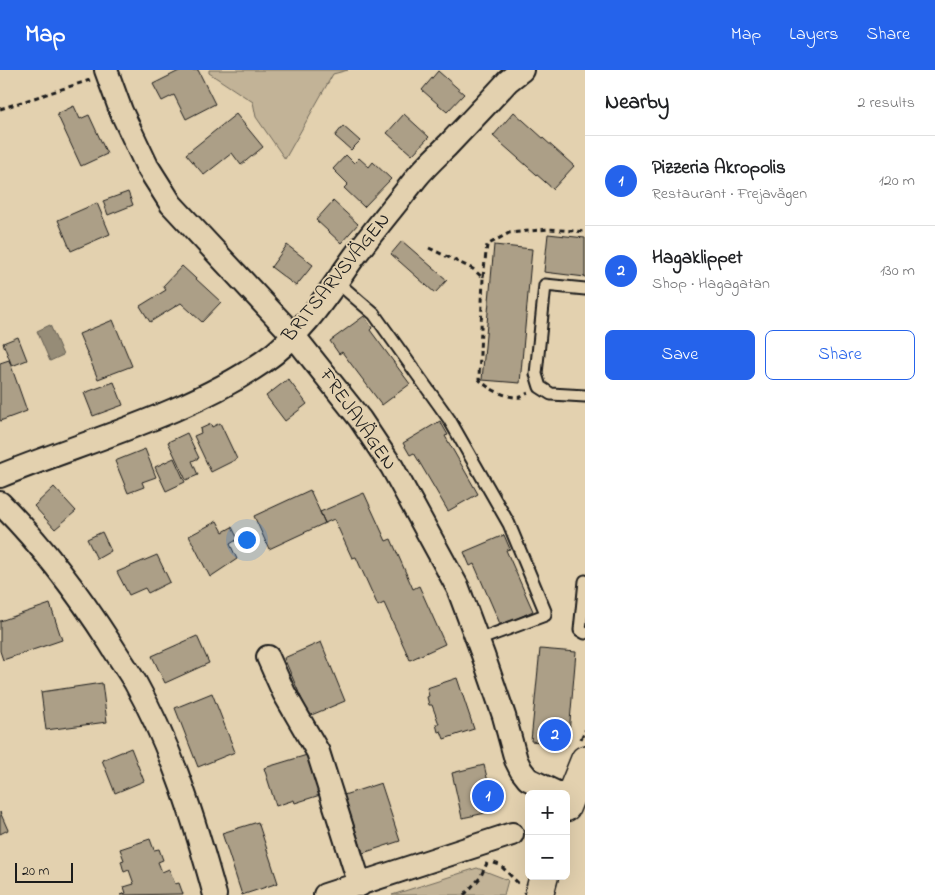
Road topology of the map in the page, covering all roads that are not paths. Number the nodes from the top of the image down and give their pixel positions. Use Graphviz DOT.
graph roads {
  1 [pos="107,72"];
  2 [pos="509,74"];
  3 [pos="337,282"];
  4 [pos="585,289"];
  5 [pos="294,336"];
  6 [pos="585,396"];
  7 [pos="0,476"];
  8 [pos="0,503"];
  9 [pos="585,581"];
  10 [pos="585,633"];
  11 [pos="478,640"];
  12 [pos="268,657"];
  13 [pos="585,760"];
  14 [pos="548,790"];
  15 [pos="570,790"];
  16 [pos="512,834"];
  17 [pos="360,884"];
  18 [pos="216,895"];
  19 [pos="325,895"];
  1 -- 5 [label="street, FREJAVÄGEN"];
  2 -- 3 [label="street, BRITSARVSVÄGEN"];
  3 -- 5 [label="street, BRITSARVSVÄGEN"];
  3 -- 11 [label="lane"];
  4 -- 6 [label="lane"];
  5 -- 7 [label="street, BRITSARVSVÄGEN"];
  5 -- 11 [label="street, FREJAVÄGEN"];
  8 -- 18 [label="street"];
  9 -- 10 [label="lane"];
  11 -- 14 [label="street, FREJAVÄGEN"];
  12 -- 17 [label="street"];
  13 -- 15 [label="street"];
  16 -- 17 [label="street"];
  17 -- 19 [label="street"];
}
